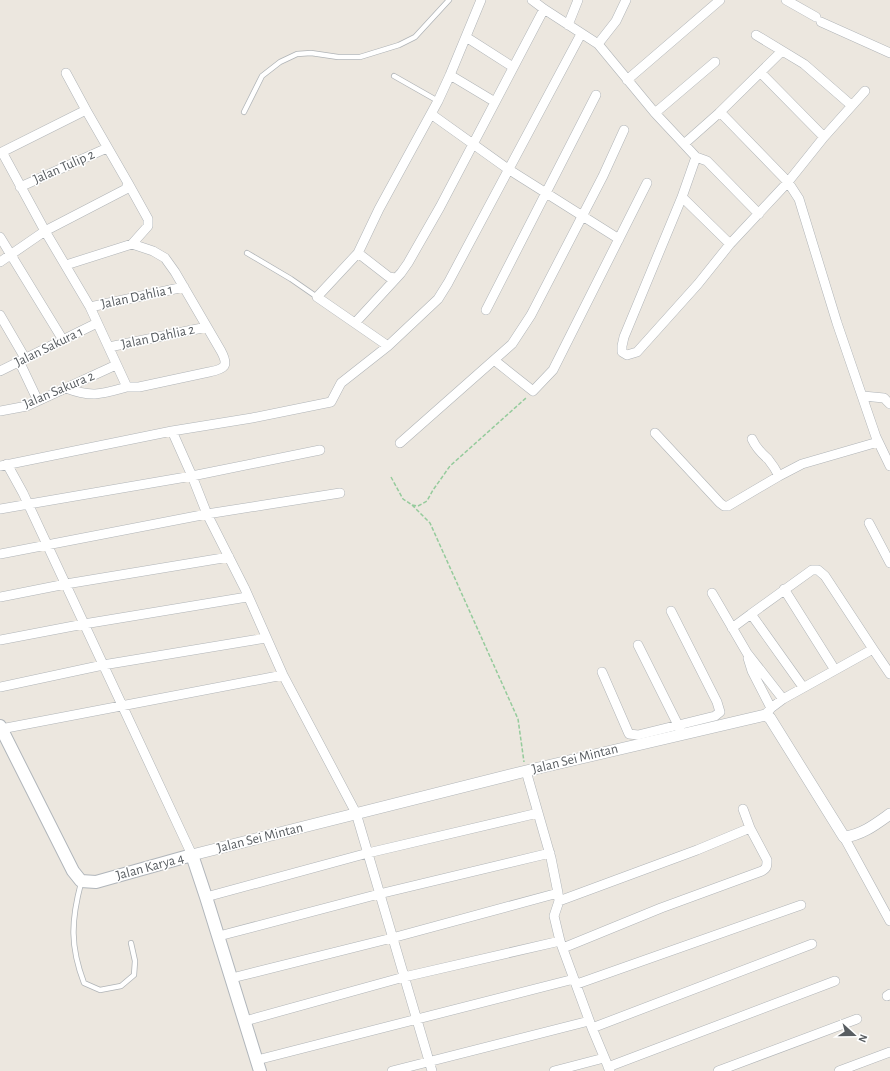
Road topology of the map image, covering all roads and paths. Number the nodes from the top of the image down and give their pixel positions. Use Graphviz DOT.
graph roads {
  1 [pos="449,0"];
  2 [pos="481,0"];
  3 [pos="533,0"];
  4 [pos="578,0"];
  5 [pos="626,0"];
  6 [pos="720,0"];
  7 [pos="786,0"];
  8 [pos="544,9"];
  9 [pos="568,25"];
  10 [pos="581,34"];
  11 [pos="756,35"];
  12 [pos="466,37"];
  13 [pos="598,44"];
  14 [pos="782,51"];
  15 [pos="890,53"];
  16 [pos="715,62"];
  17 [pos="513,67"];
  18 [pos="761,72"];
  19 [pos="66,73"];
  20 [pos="450,75"];
  21 [pos="394,76"];
  22 [pos="627,80"];
  23 [pos="865,91"];
  24 [pos="596,95"];
  25 [pos="438,101"];
  26 [pos="495,102"];
  27 [pos="852,105"];
  28 [pos="86,110"];
  29 [pos="244,112"];
  30 [pos="720,112"];
  31 [pos="655,113"];
  32 [pos="431,114"];
  33 [pos="624,130"];
  34 [pos="824,137"];
  35 [pos="473,144"];
  36 [pos="684,144"];
  37 [pos="107,148"];
  38 [pos="1,151"];
  39 [pos="696,158"];
  40 [pos="508,169"];
  41 [pos="788,182"];
  42 [pos="647,183"];
  43 [pos="128,184"];
  44 [pos="20,187"];
  45 [pos="546,192"];
  46 [pos="682,197"];
  47 [pos="759,214"];
  48 [pos="583,216"];
  49 [pos="45,231"];
  50 [pos="0,237"];
  51 [pos="619,239"];
  52 [pos="132,244"];
  53 [pos="730,244"];
  54 [pos="247,253"];
  55 [pos="358,253"];
  56 [pos="10,255"];
  57 [pos="0,262"];
  58 [pos="66,265"];
  59 [pos="395,278"];
  60 [pos="184,287"];
  61 [pos="317,297"];
  62 [pos="90,307"];
  63 [pos="486,310"];
  64 [pos="0,316"];
  65 [pos="97,323"];
  66 [pos="354,323"];
  67 [pos="207,327"];
  68 [pos="63,340"];
  69 [pos="388,346"];
  70 [pos="109,347"];
  71 [pos="22,360"];
  72 [pos="494,360"];
  73 [pos="116,366"];
  74 [pos="0,371"];
  75 [pos="127,387"];
  76 [pos="66,388"];
  77 [pos="533,391"];
  78 [pos="863,396"];
  79 [pos="38,401"];
  80 [pos="890,404"];
  81 [pos="0,411"];
  82 [pos="172,431"];
  83 [pos="655,433"];
  84 [pos="752,439"];
  85 [pos="878,442"];
  86 [pos="400,443"];
  87 [pos="320,450"];
  88 [pos="3,465"];
  89 [pos="890,466"];
  90 [pos="192,476"];
  91 [pos="779,476"];
  92 [pos="391,477"];
  93 [pos="340,493"];
  94 [pos="28,503"];
  95 [pos="412,505"];
  96 [pos="0,509"];
  97 [pos="207,514"];
  98 [pos="869,523"];
  99 [pos="47,544"];
  100 [pos="0,554"];
  101 [pos="229,557"];
  102 [pos="890,563"];
  103 [pos="66,584"];
  104 [pos="784,589"];
  105 [pos="712,594"];
  106 [pos="0,597"];
  107 [pos="248,597"];
  108 [pos="671,611"];
  109 [pos="751,614"];
  110 [pos="84,624"];
  111 [pos="732,628"];
  112 [pos="266,638"];
  113 [pos="0,640"];
  114 [pos="638,645"];
  115 [pos="873,649"];
  116 [pos="746,653"];
  117 [pos="103,665"];
  118 [pos="835,670"];
  119 [pos="602,672"];
  120 [pos="890,674"];
  121 [pos="283,675"];
  122 [pos="0,687"];
  123 [pos="803,687"];
  124 [pos="783,699"];
  125 [pos="122,706"];
  126 [pos="768,711"];
  127 [pos="1,728"];
  128 [pos="679,729"];
  129 [pos="526,771"];
  130 [pos="743,810"];
  131 [pos="356,813"];
  132 [pos="538,813"];
  133 [pos="890,814"];
  134 [pos="750,828"];
  135 [pos="844,837"];
  136 [pos="368,853"];
  137 [pos="550,853"];
  138 [pos="192,855"];
  139 [pos="81,881"];
  140 [pos="380,894"];
  141 [pos="206,897"];
  142 [pos="559,897"];
  143 [pos="800,905"];
  144 [pos="890,921"];
  145 [pos="219,936"];
  146 [pos="392,938"];
  147 [pos="131,943"];
  148 [pos="562,944"];
  149 [pos="812,944"];
  150 [pos="404,977"];
  151 [pos="232,978"];
  152 [pos="575,981"];
  153 [pos="835,981"];
  154 [pos="416,1019"];
  155 [pos="857,1019"];
  156 [pos="245,1021"];
  157 [pos="591,1025"];
  158 [pos="890,1052"];
  159 [pos="604,1058"];
  160 [pos="429,1061"];
  161 [pos="259,1066"];
  162 [pos="609,1069"];
  163 [pos="392,1071"];
  164 [pos="432,1071"];
  165 [pos="554,1071"];
  166 [pos="718,1071"];
  167 [pos="839,1071"];
  1 -- 29 [label="lane"];
  2 -- 12 [label="street"];
  3 -- 8 [label="street"];
  4 -- 9 [label="street"];
  5 -- 13 [label="street"];
  6 -- 22 [label="street"];
  7 -- 15 [label="street"];
  8 -- 9 [label="street"];
  8 -- 17 [label="street"];
  9 -- 10 [label="street"];
  10 -- 13 [label="street"];
  10 -- 40 [label="street"];
  11 -- 14 [label="street"];
  12 -- 17 [label="street"];
  12 -- 20 [label="street"];
  13 -- 22 [label="street"];
  14 -- 18 [label="street"];
  14 -- 27 [label="street"];
  16 -- 31 [label="street"];
  17 -- 26 [label="street"];
  18 -- 30 [label="street"];
  18 -- 34 [label="street"];
  19 -- 28 [label="street"];
  20 -- 25 [label="street"];
  20 -- 26 [label="street"];
  21 -- 25 [label="lane"];
  22 -- 31 [label="street"];
  23 -- 27 [label="street"];
  24 -- 45 [label="street"];
  25 -- 32 [label="street"];
  26 -- 35 [label="street"];
  27 -- 34 [label="street"];
  28 -- 37 [label="street"];
  28 -- 38 [label="street"];
  30 -- 36 [label="street"];
  30 -- 41 [label="street"];
  31 -- 36 [label="street"];
  32 -- 35 [label="street"];
  32 -- 55 [label="street"];
  33 -- 48 [label="street"];
  34 -- 41 [label="street"];
  35 -- 40 [label="street"];
  35 -- 59 [label="street"];
  36 -- 39 [label="street"];
  37 -- 43 [label="street"];
  37 -- 44 [label="street, Jalan Tulip 2"];
  38 -- 44 [label="street"];
  39 -- 46 [label="street"];
  39 -- 47 [label="street"];
  40 -- 45 [label="street"];
  40 -- 69 [label="street"];
  41 -- 47 [label="street"];
  41 -- 78 [label="street"];
  42 -- 51 [label="street"];
  43 -- 49 [label="street"];
  43 -- 52 [label="street"];
  44 -- 49 [label="street"];
  45 -- 48 [label="street"];
  45 -- 63 [label="street"];
  46 -- 53 [label="street"];
  46 -- 53 [label="street"];
  47 -- 53 [label="street"];
  48 -- 51 [label="street"];
  48 -- 72 [label="street"];
  49 -- 56 [label="street"];
  49 -- 58 [label="street"];
  50 -- 56 [label="street"];
  51 -- 77 [label="street"];
  52 -- 58 [label="street"];
  52 -- 60 [label="street"];
  54 -- 61 [label="lane"];
  55 -- 59 [label="street"];
  55 -- 61 [label="street"];
  56 -- 57 [label="street"];
  56 -- 68 [label="street"];
  58 -- 62 [label="street"];
  59 -- 66 [label="street"];
  60 -- 62 [label="street, Jalan Dahlia 1"];
  60 -- 67 [label="street"];
  61 -- 66 [label="street"];
  62 -- 65 [label="street"];
  64 -- 71 [label="street"];
  65 -- 68 [label="street, Jalan Sakura 1"];
  65 -- 70 [label="street"];
  66 -- 69 [label="street"];
  67 -- 70 [label="street, Jalan Dahlia 2"];
  67 -- 75 [label="street"];
  68 -- 71 [label="street, Jalan Sakura 1"];
  69 -- 82 [label="street"];
  70 -- 73 [label="street"];
  71 -- 74 [label="street, Jalan Sakura 1"];
  71 -- 79 [label="street"];
  72 -- 77 [label="street"];
  72 -- 86 [label="street"];
  73 -- 75 [label="street"];
  73 -- 76 [label="street, Jalan Sakura 2"];
  75 -- 76 [label="street"];
  76 -- 79 [label="street, Jalan Sakura 2"];
  77 -- 95 [label="path"];
  78 -- 80 [label="street"];
  78 -- 85 [label="street"];
  79 -- 81 [label="street, Jalan Sakura 2"];
  82 -- 88 [label="street"];
  82 -- 90 [label="street"];
  83 -- 91 [label="street"];
  84 -- 91 [label="street"];
  85 -- 89 [label="street"];
  85 -- 91 [label="street"];
  87 -- 90 [label="street"];
  88 -- 94 [label="street"];
  90 -- 94 [label="street"];
  90 -- 97 [label="street"];
  92 -- 95 [label="path"];
  93 -- 97 [label="street"];
  94 -- 96 [label="street"];
  94 -- 99 [label="street"];
  95 -- 129 [label="path"];
  97 -- 99 [label="street"];
  97 -- 101 [label="street"];
  98 -- 102 [label="street"];
  99 -- 100 [label="street"];
  99 -- 103 [label="street"];
  101 -- 103 [label="street"];
  101 -- 107 [label="street"];
  103 -- 106 [label="street"];
  103 -- 110 [label="street"];
  104 -- 109 [label="street"];
  104 -- 115 [label="street"];
  104 -- 118 [label="street"];
  105 -- 111 [label="street"];
  107 -- 110 [label="street"];
  107 -- 112 [label="street"];
  108 -- 128 [label="street"];
  109 -- 111 [label="street"];
  109 -- 123 [label="street"];
  110 -- 113 [label="street"];
  110 -- 117 [label="street"];
  111 -- 116 [label="street"];
  112 -- 117 [label="street"];
  112 -- 121 [label="street"];
  114 -- 128 [label="street"];
  115 -- 118 [label="street"];
  115 -- 120 [label="street"];
  116 -- 124 [label="street"];
  116 -- 126 [label="street"];
  117 -- 122 [label="street"];
  117 -- 125 [label="street"];
  118 -- 123 [label="street"];
  119 -- 128 [label="street"];
  121 -- 125 [label="street"];
  121 -- 131 [label="street"];
  123 -- 124 [label="street"];
  124 -- 126 [label="street"];
  125 -- 127 [label="street"];
  125 -- 138 [label="street"];
  126 -- 128 [label="street, Jalan Sei Mintan"];
  126 -- 135 [label="street"];
  127 -- 139 [label="main road"];
  128 -- 129 [label="street, Jalan Sei Mintan"];
  129 -- 131 [label="street, Jalan Sei Mintan"];
  129 -- 132 [label="street"];
  130 -- 134 [label="street"];
  131 -- 136 [label="street"];
  131 -- 138 [label="street, Jalan Sei Mintan"];
  132 -- 136 [label="street"];
  132 -- 137 [label="street"];
  133 -- 135 [label="street"];
  134 -- 142 [label="street"];
  134 -- 148 [label="street"];
  135 -- 144 [label="street"];
  136 -- 140 [label="street"];
  136 -- 141 [label="street"];
  137 -- 140 [label="street"];
  137 -- 142 [label="street"];
  138 -- 139 [label="main road, Jalan Karya 4"];
  138 -- 141 [label="main road, Jalan Karya 4"];
  139 -- 147 [label="lane"];
  140 -- 145 [label="street"];
  140 -- 146 [label="street"];
  141 -- 145 [label="main road, Jalan Karya 4"];
  142 -- 146 [label="street"];
  142 -- 148 [label="street"];
  143 -- 152 [label="street"];
  145 -- 151 [label="main road, Jalan Karya 4"];
  146 -- 150 [label="street"];
  146 -- 151 [label="street"];
  148 -- 150 [label="street"];
  148 -- 152 [label="street"];
  149 -- 157 [label="street"];
  150 -- 154 [label="street"];
  150 -- 156 [label="street"];
  151 -- 156 [label="main road, Jalan Karya 4"];
  152 -- 154 [label="street"];
  152 -- 157 [label="street"];
  153 -- 162 [label="street"];
  154 -- 160 [label="street"];
  154 -- 161 [label="street"];
  155 -- 166 [label="street"];
  156 -- 161 [label="main road, Jalan Karya 4"];
  157 -- 159 [label="street"];
  157 -- 160 [label="street"];
  158 -- 167 [label="street"];
  159 -- 162 [label="street"];
  159 -- 165 [label="street"];
  160 -- 163 [label="street"];
  160 -- 164 [label="street"];
}
